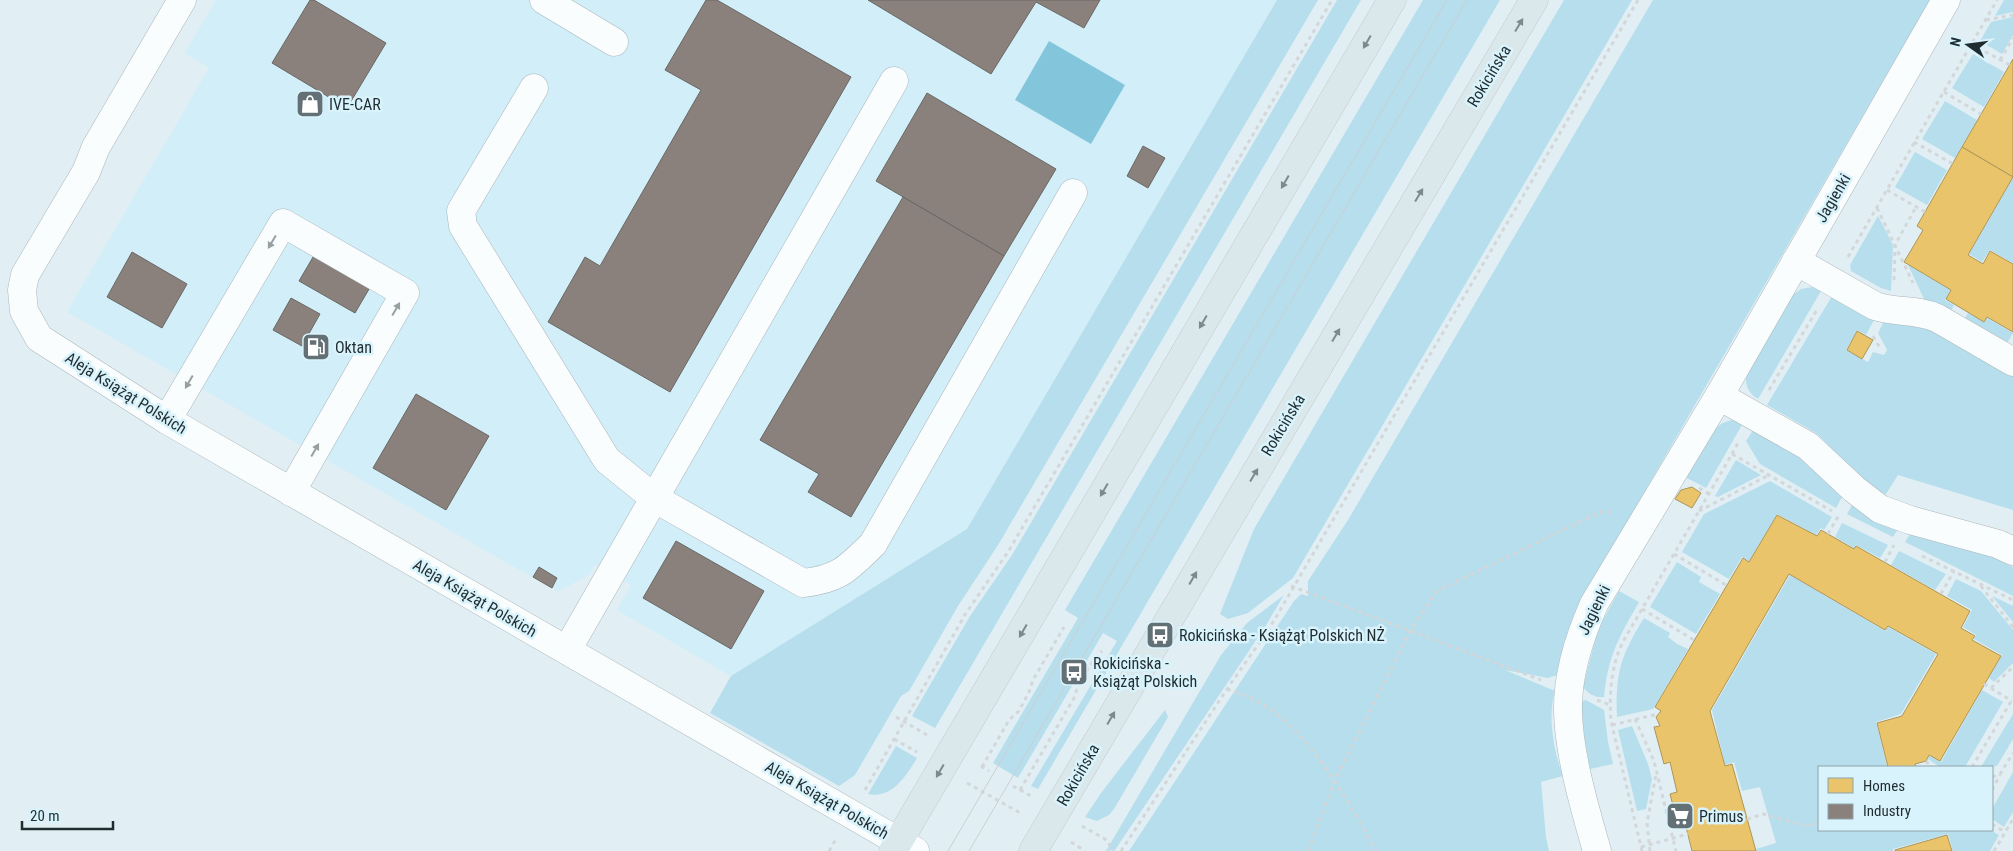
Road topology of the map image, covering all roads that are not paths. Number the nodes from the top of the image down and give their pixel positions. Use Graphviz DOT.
graph roads {
  1 [pos="182,0"];
  2 [pos="544,0"];
  3 [pos="1392,0"];
  4 [pos="1534,0"];
  5 [pos="1946,0"];
  6 [pos="614,42"];
  7 [pos="894,81"];
  8 [pos="534,88"];
  9 [pos="1073,193"];
  10 [pos="1796,261"];
  11 [pos="2013,362"];
  12 [pos="1719,396"];
  13 [pos="166,420"];
  14 [pos="291,492"];
  15 [pos="654,498"];
  16 [pos="2013,551"];
  17 [pos="568,650"];
  18 [pos="903,848"];
  19 [pos="1033,851"];
  20 [pos="1597,851"];
  1 -- 13 [label="street, Aleja Książąt Polskich"];
  2 -- 6 [label="street"];
  3 -- 18 [label="main road, one-way"];
  19 -- 4 [label="main road, Rokicińska, one-way"];
  5 -- 10 [label="street, Jagienki"];
  7 -- 15 [label="street"];
  8 -- 15 [label="street"];
  9 -- 15 [label="street"];
  10 -- 11 [label="street"];
  10 -- 12 [label="street, Jagienki"];
  12 -- 16 [label="street"];
  12 -- 20 [label="street, Jagienki"];
  13 -- 14 [label="street, Aleja Książąt Polskich"];
  14 -- 13 [label="street, one-way"];
  14 -- 17 [label="street, Aleja Książąt Polskich"];
  15 -- 17 [label="street"];
  17 -- 18 [label="street, Aleja Książąt Polskich"];
}
